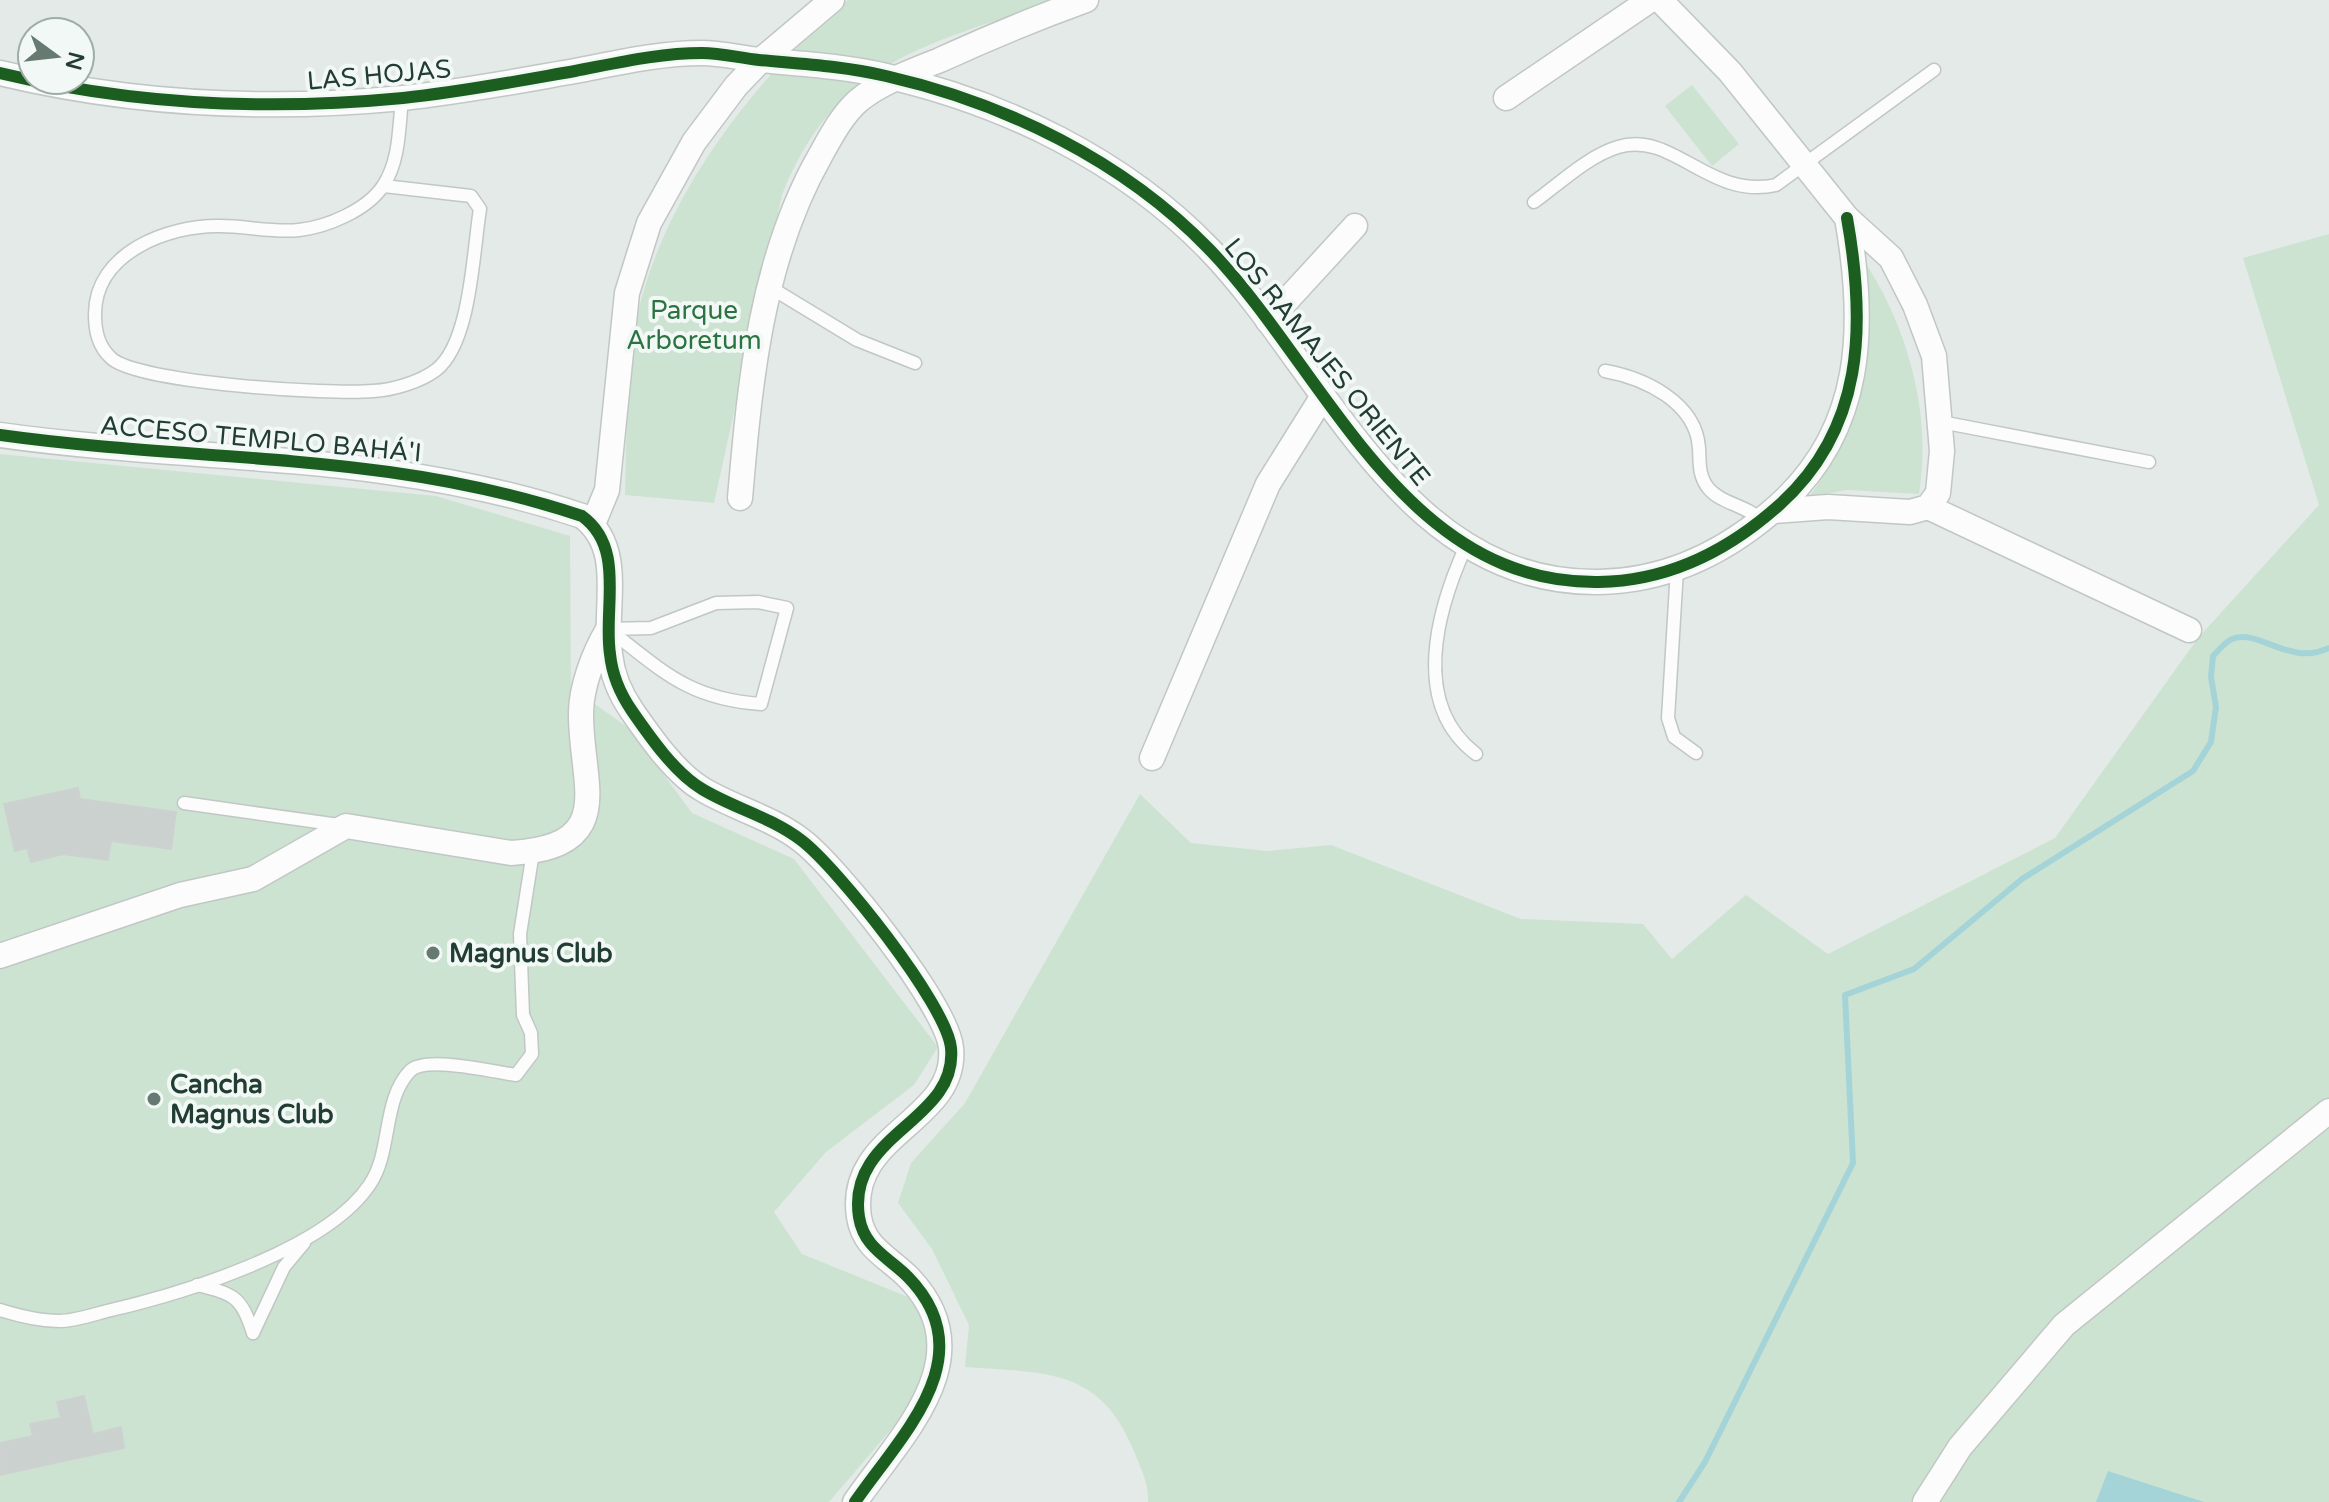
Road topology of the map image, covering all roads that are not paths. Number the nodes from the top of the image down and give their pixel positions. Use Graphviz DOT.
graph roads {
  1 [pos="832,0"];
  2 [pos="1086,0"];
  3 [pos="1650,0"];
  4 [pos="1660,0"];
  5 [pos="761,60"];
  6 [pos="1934,70"];
  7 [pos="0,73"];
  8 [pos="896,79"];
  9 [pos="402,98"];
  10 [pos="1506,98"];
  11 [pos="1804,165"];
  12 [pos="384,186"];
  13 [pos="1534,202"];
  14 [pos="1847,218"];
  15 [pos="1355,226"];
  16 [pos="768,286"];
  17 [pos="1268,321"];
  18 [pos="915,363"];
  19 [pos="1605,371"];
  20 [pos="1323,396"];
  21 [pos="1941,422"];
  22 [pos="0,435"];
  23 [pos="2149,462"];
  24 [pos="740,498"];
  25 [pos="1928,507"];
  26 [pos="1767,516"];
  27 [pos="593,524"];
  28 [pos="1466,546"];
  29 [pos="1677,569"];
  30 [pos="608,629"];
  31 [pos="2189,630"];
  32 [pos="1696,753"];
  33 [pos="1476,754"];
  34 [pos="1152,758"];
  35 [pos="184,803"];
  36 [pos="346,826"];
  37 [pos="533,852"];
  38 [pos="0,956"];
  39 [pos="2329,1111"];
  40 [pos="309,1237"];
  41 [pos="197,1285"];
  42 [pos="0,1310"];
  43 [pos="855,1502"];
  44 [pos="1925,1502"];
  1 -- 5 [label="street"];
  2 -- 8 [label="street"];
  3 -- 10 [label="street"];
  4 -- 11 [label="street"];
  5 -- 8 [label="street, LOS RAMAJES ORIENTE"];
  5 -- 9 [label="street, LAS HOJAS"];
  5 -- 27 [label="street"];
  6 -- 11 [label="lane"];
  7 -- 9 [label="street, LAS HOJAS"];
  8 -- 16 [label="street"];
  8 -- 17 [label="street, LOS RAMAJES ORIENTE"];
  9 -- 12 [label="lane"];
  11 -- 13 [label="lane"];
  11 -- 14 [label="street"];
  12 -- 12 [label="lane"];
  14 -- 21 [label="street"];
  14 -- 26 [label="street, LOS RAMAJES ORIENTE"];
  15 -- 17 [label="street, LOS RAMAJES ORIENTE"];
  16 -- 18 [label="lane"];
  16 -- 24 [label="street"];
  17 -- 20 [label="street, LOS RAMAJES ORIENTE"];
  19 -- 26 [label="lane"];
  20 -- 28 [label="street, LOS RAMAJES ORIENTE"];
  20 -- 34 [label="street, LOS RAMAJES ORIENTE"];
  21 -- 23 [label="lane"];
  21 -- 25 [label="street"];
  22 -- 27 [label="street, ACCESO TEMPLO BAHÁ'I"];
  25 -- 26 [label="street"];
  25 -- 31 [label="street"];
  26 -- 29 [label="street, LOS RAMAJES ORIENTE"];
  27 -- 30 [label="street"];
  28 -- 29 [label="street, LOS RAMAJES ORIENTE"];
  28 -- 33 [label="lane"];
  29 -- 32 [label="lane"];
  30 -- 30 [label="lane"];
  30 -- 37 [label="street"];
  30 -- 43 [label="street"];
  35 -- 36 [label="lane"];
  36 -- 37 [label="street"];
  36 -- 38 [label="street"];
  37 -- 40 [label="lane"];
  39 -- 44 [label="street"];
  40 -- 41 [label="lane"];
  40 -- 41 [label="lane"];
  41 -- 42 [label="lane"];
}
